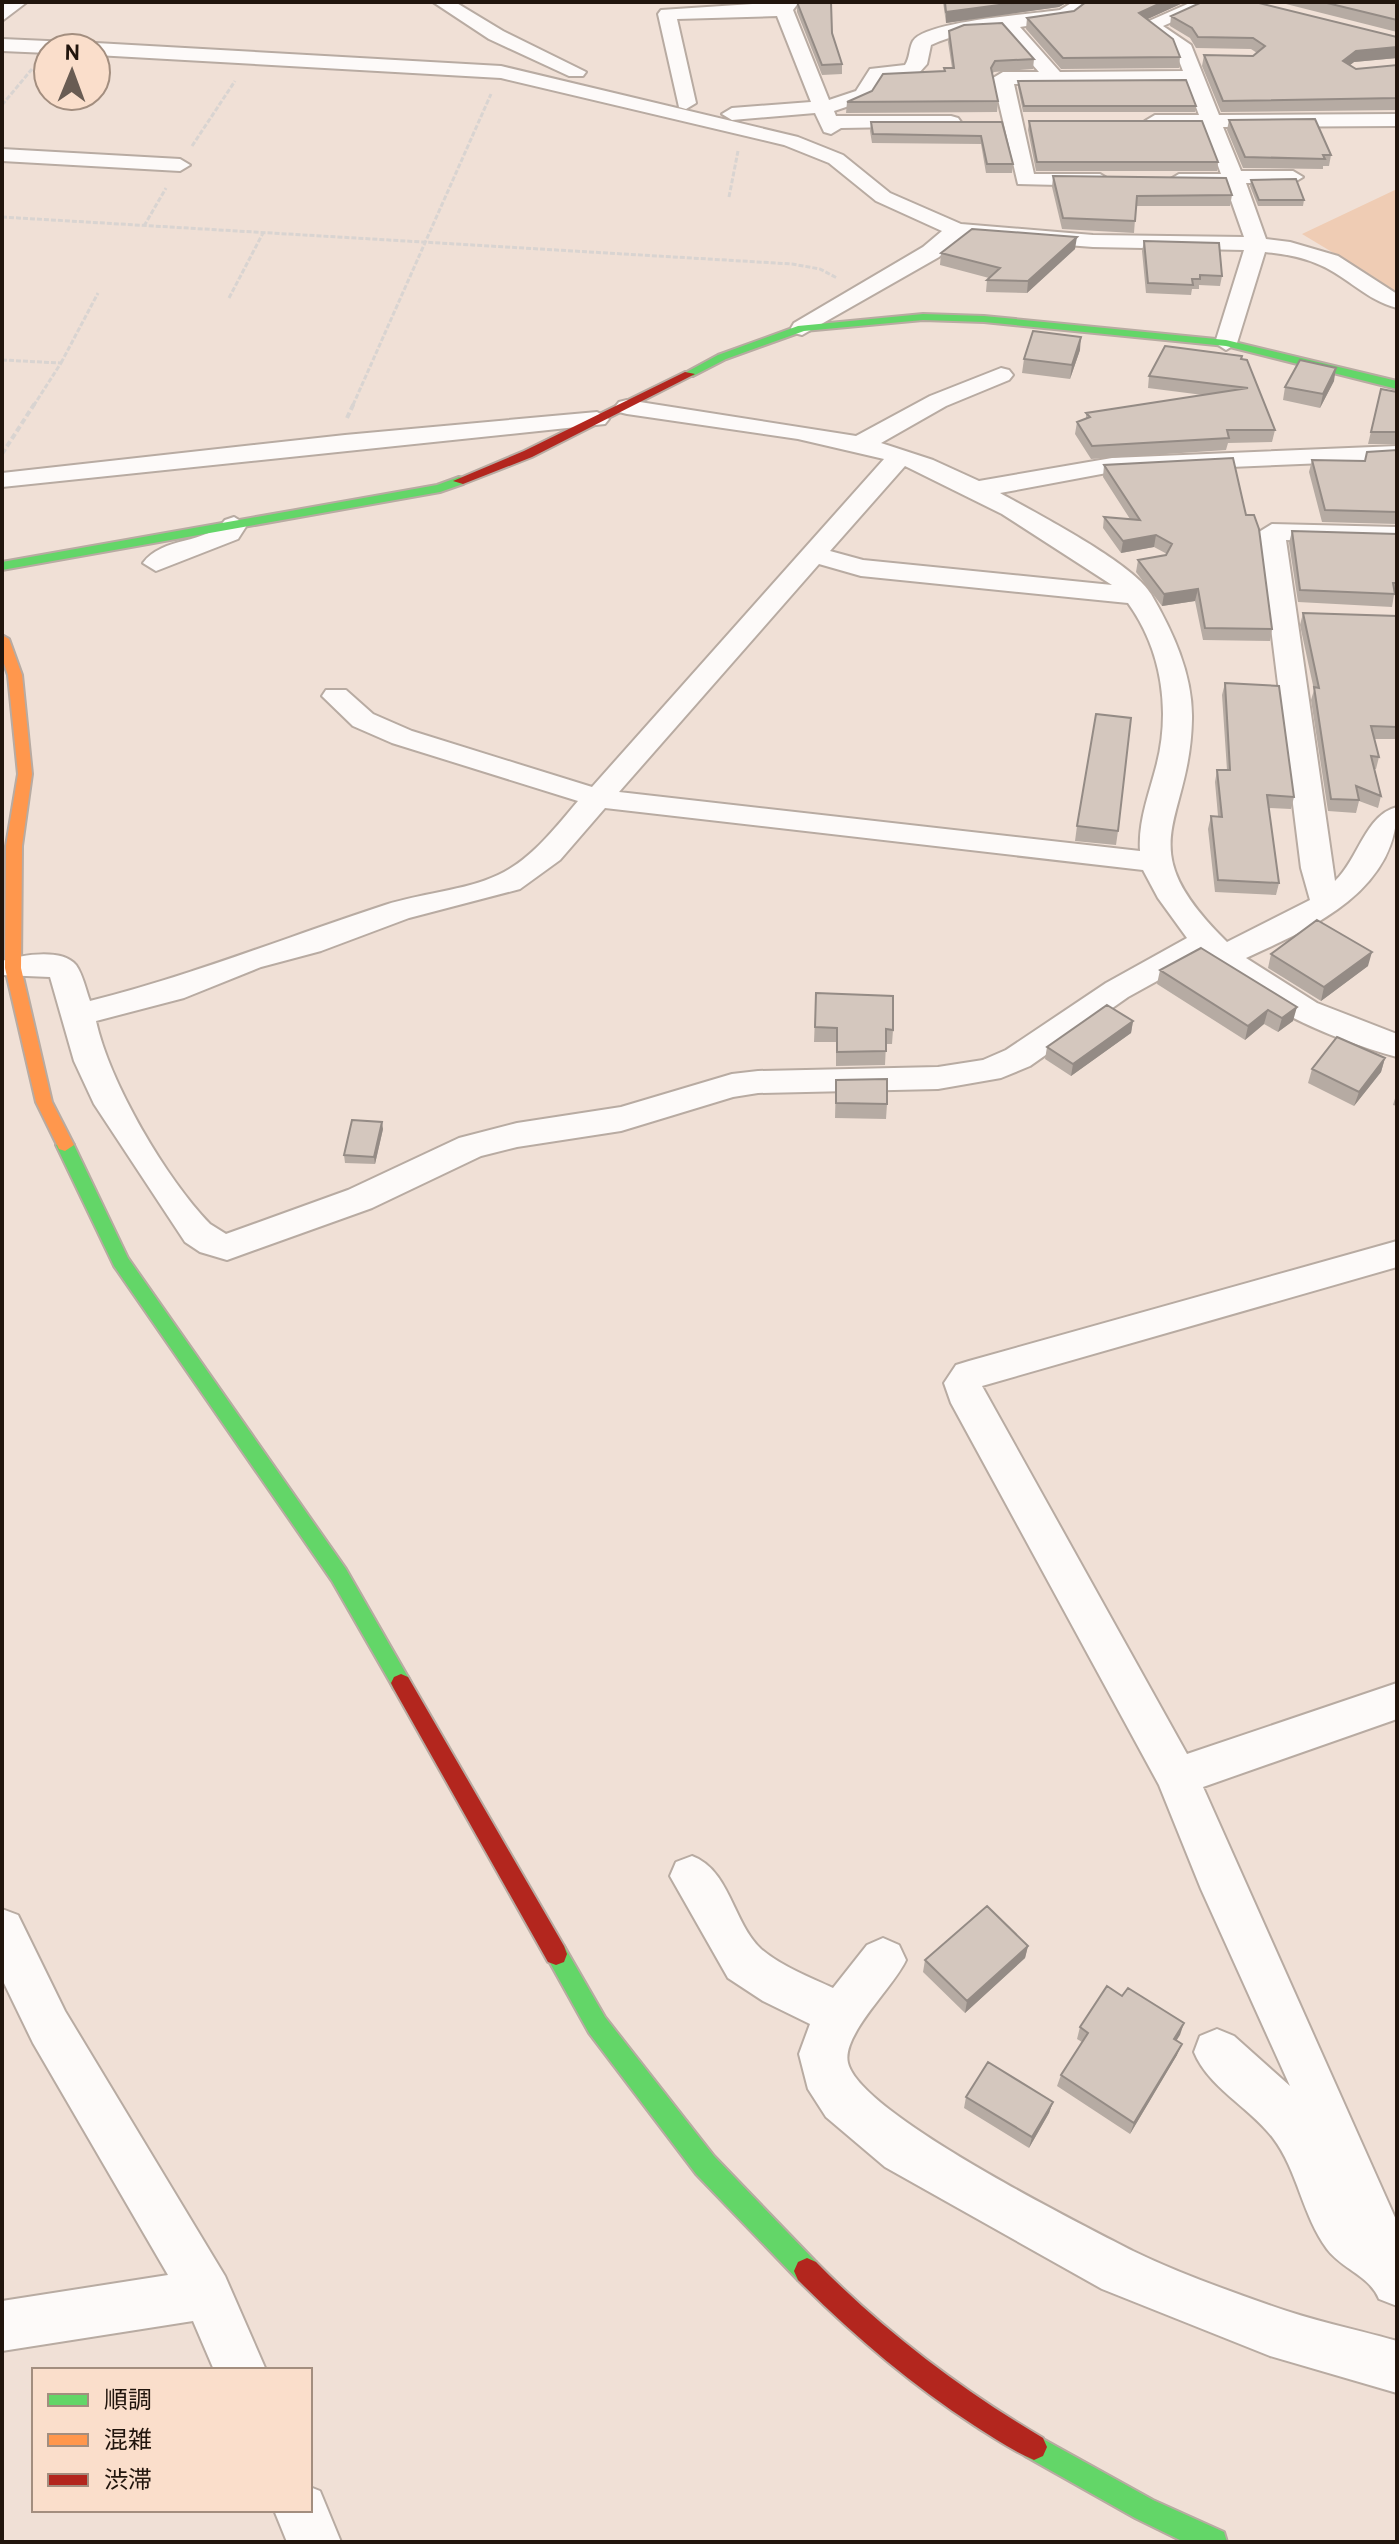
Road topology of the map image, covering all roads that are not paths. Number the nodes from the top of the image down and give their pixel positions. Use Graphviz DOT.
graph roads {
  1 [pos="18,2"];
  2 [pos="1085,2"];
  3 [pos="1208,2"];
  4 [pos="455,5"];
  5 [pos="787,6"];
  6 [pos="2,16"];
  7 [pos="1007,24"];
  8 [pos="2,45"];
  9 [pos="32,46"];
  10 [pos="112,50"];
  11 [pos="1187,57"];
  12 [pos="1212,58"];
  13 [pos="1054,77"];
  14 [pos="1194,77"];
  15 [pos="686,103"];
  16 [pos="824,112"];
  17 [pos="708,115"];
  18 [pos="1397,120"];
  19 [pos="1135,121"];
  20 [pos="1211,121"];
  21 [pos="966,122"];
  22 [pos="2,155"];
  23 [pos="836,159"];
  24 [pos="180,165"];
  25 [pos="1293,177"];
  26 [pos="1234,178"];
  27 [pos="1115,180"];
  28 [pos="1159,180"];
  29 [pos="957,230"];
  30 [pos="1257,243"];
  31 [pos="1397,301"];
  32 [pos="802,328"];
  33 [pos="1226,343"];
  34 [pos="1001,375"];
  35 [pos="1397,385"];
  36 [pos="627,407"];
  37 [pos="597,419"];
  38 [pos="857,446"];
  39 [pos="1397,453"];
  40 [pos="900,456"];
  41 [pos="2,480"];
  42 [pos="972,490"];
  43 [pos="234,525"];
  44 [pos="1397,535"];
  45 [pos="813,554"];
  46 [pos="1142,559"];
  47 [pos="156,563"];
  48 [pos="2,566"];
  49 [pos="1103,566"];
  50 [pos="1139,596"];
  51 [pos="1284,613"];
  52 [pos="1312,614"];
  53 [pos="2,639"];
  54 [pos="336,696"];
  55 [pos="598,798"];
  56 [pos="1397,816"];
  57 [pos="1156,862"];
  58 [pos="1326,902"];
  59 [pos="1215,948"];
  60 [pos="13,968"];
  61 [pos="78,1015"];
  62 [pos="1397,1046"];
  63 [pos="1397,1254"];
  64 [pos="1397,1701"];
  65 [pos="1177,1777"];
  66 [pos="692,1876"];
  67 [pos="2,1930"];
  68 [pos="883,1960"];
  69 [pos="841,2015"];
  70 [pos="1217,2052"];
  71 [pos="1394,2273"];
  72 [pos="207,2294"];
  73 [pos="2,2326"];
  74 [pos="1397,2367"];
  75 [pos="239,2368"];
  76 [pos="302,2512"];
  77 [pos="314,2542"];
  78 [pos="1214,2542"];
  1 -- 6 [label="street"];
  2 -- 7 [label="street"];
  3 -- 11 [label="street"];
  4 -- 15 [label="street"];
  5 -- 15 [label="street"];
  5 -- 16 [label="street"];
  7 -- 13 [label="street"];
  7 -- 16 [label="street"];
  8 -- 9 [label="street"];
  10 -- 17 [label="street"];
  11 -- 12 [label="street"];
  11 -- 14 [label="street"];
  13 -- 14 [label="street"];
  13 -- 27 [label="street"];
  14 -- 20 [label="street"];
  15 -- 17 [label="street"];
  16 -- 17 [label="street"];
  16 -- 21 [label="street"];
  16 -- 23 [label="street"];
  17 -- 23 [label="street"];
  18 -- 20 [label="street"];
  19 -- 20 [label="street"];
  20 -- 26 [label="street"];
  22 -- 24 [label="street"];
  23 -- 29 [label="street"];
  25 -- 26 [label="street"];
  26 -- 28 [label="street"];
  26 -- 30 [label="street"];
  29 -- 30 [label="street"];
  29 -- 32 [label="street"];
  30 -- 31 [label="street"];
  30 -- 33 [label="street"];
  32 -- 33 [label="street"];
  32 -- 36 [label="street"];
  33 -- 35 [label="street"];
  34 -- 38 [label="street"];
  36 -- 37 [label="street"];
  36 -- 38 [label="street"];
  37 -- 41 [label="street"];
  37 -- 43 [label="street"];
  38 -- 40 [label="street"];
  39 -- 42 [label="street"];
  40 -- 42 [label="street"];
  40 -- 45 [label="street"];
  42 -- 49 [label="street"];
  43 -- 47 [label="street"];
  43 -- 48 [label="street"];
  44 -- 51 [label="street"];
  45 -- 50 [label="street"];
  45 -- 55 [label="street"];
  46 -- 49 [label="street"];
  49 -- 50 [label="street"];
  50 -- 57 [label="street"];
  51 -- 52 [label="street"];
  51 -- 58 [label="street"];
  53 -- 60 [label="street"];
  54 -- 55 [label="street"];
  55 -- 57 [label="street"];
  55 -- 61 [label="street"];
  56 -- 58 [label="street"];
  57 -- 59 [label="street"];
  58 -- 59 [label="street"];
  59 -- 61 [label="street"];
  59 -- 62 [label="street"];
  60 -- 61 [label="street"];
  60 -- 78 [label="street"];
  63 -- 65 [label="street"];
  64 -- 65 [label="street"];
  65 -- 71 [label="street"];
  66 -- 69 [label="street"];
  67 -- 72 [label="street"];
  68 -- 69 [label="street"];
  69 -- 74 [label="street"];
  70 -- 71 [label="street"];
  72 -- 73 [label="street"];
  72 -- 75 [label="street"];
  76 -- 77 [label="street"];
}
